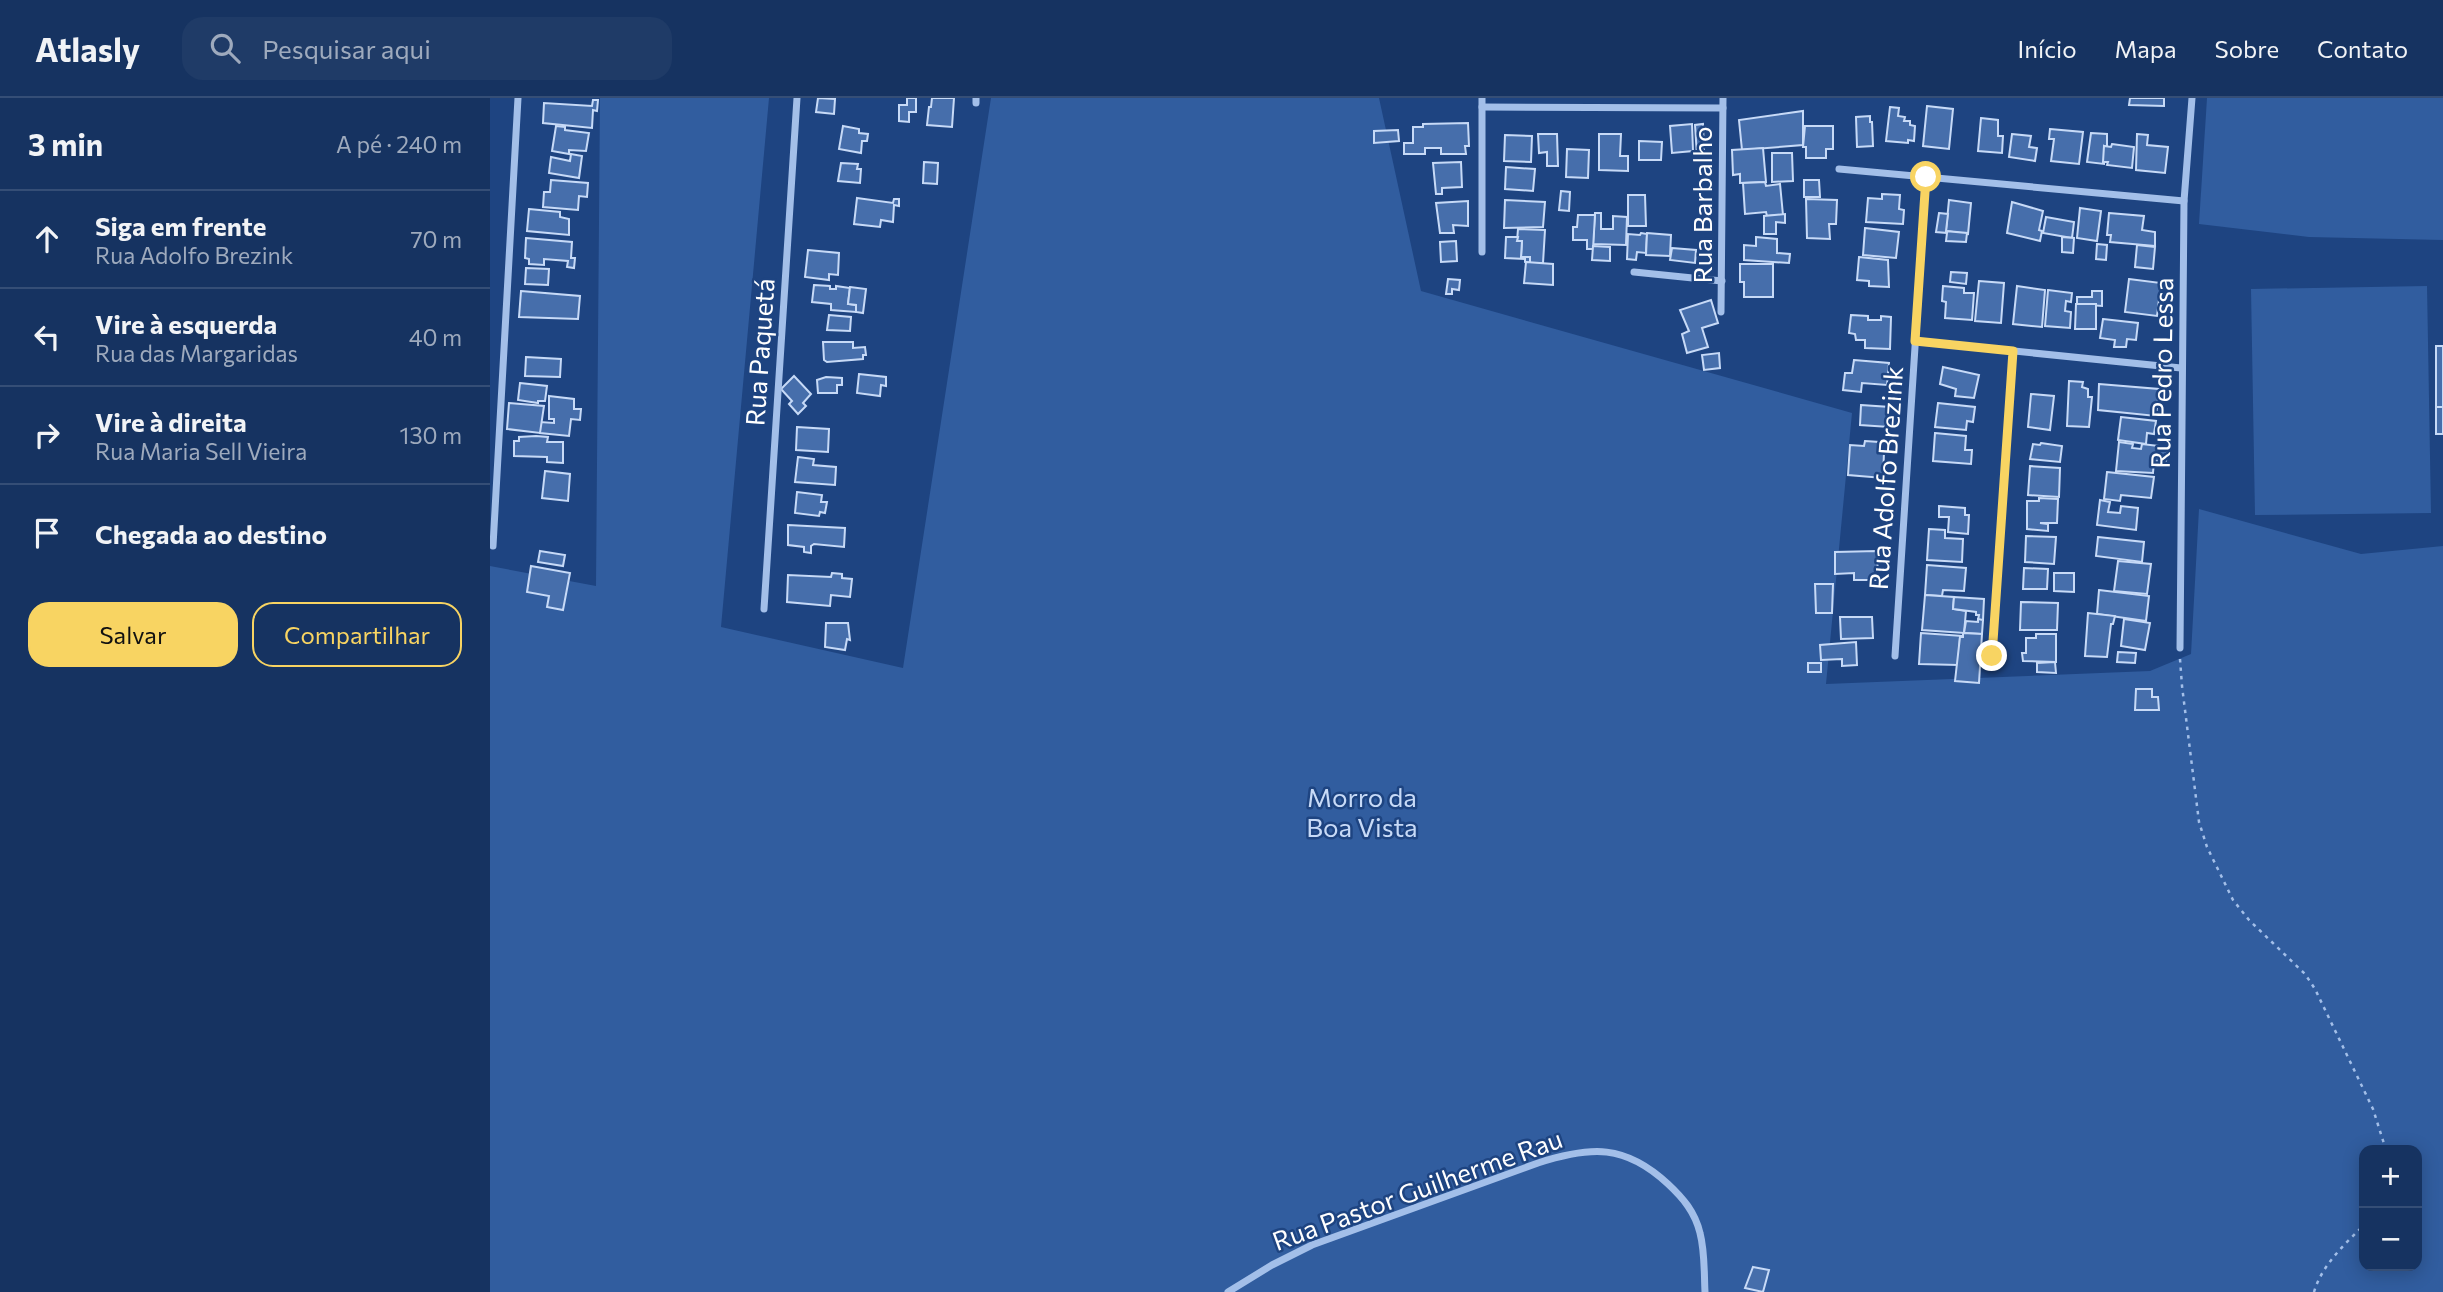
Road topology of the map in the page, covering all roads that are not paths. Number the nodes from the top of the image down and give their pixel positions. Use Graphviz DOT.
graph roads {
  1 [pos="518,98"];
  2 [pos="797,98"];
  3 [pos="1723,98"];
  4 [pos="2192,98"];
  5 [pos="1482,102"];
  6 [pos="1723,108"];
  7 [pos="1839,169"];
  8 [pos="1926,177"];
  9 [pos="2184,201"];
  10 [pos="1482,253"];
  11 [pos="1634,272"];
  12 [pos="1722,281"];
  13 [pos="1721,312"];
  14 [pos="1915,341"];
  15 [pos="2013,351"];
  16 [pos="2180,368"];
  17 [pos="493,545"];
  18 [pos="764,609"];
  19 [pos="2180,648"];
  20 [pos="1895,656"];
  21 [pos="1992,656"];
  22 [pos="1228,1292"];
  23 [pos="1705,1292"];
  1 -- 17 [label="street"];
  2 -- 18 [label="street, Rua Paquetá"];
  3 -- 6 [label="street, Rua Barbalho"];
  4 -- 9 [label="street, Rua Pedro Lessa"];
  5 -- 6 [label="street"];
  5 -- 10 [label="street"];
  6 -- 12 [label="street, Rua Barbalho"];
  7 -- 8 [label="street"];
  8 -- 9 [label="street"];
  8 -- 14 [label="street, Rua Adolfo Brezink"];
  9 -- 16 [label="street, Rua Pedro Lessa"];
  11 -- 12 [label="street"];
  12 -- 13 [label="street, Rua Barbalho"];
  14 -- 15 [label="street"];
  14 -- 20 [label="street, Rua Adolfo Brezink"];
  15 -- 16 [label="street"];
  15 -- 21 [label="street"];
  16 -- 19 [label="street, Rua Pedro Lessa"];
  22 -- 23 [label="street, Rua Pastor Guilherme Rau"];
}
